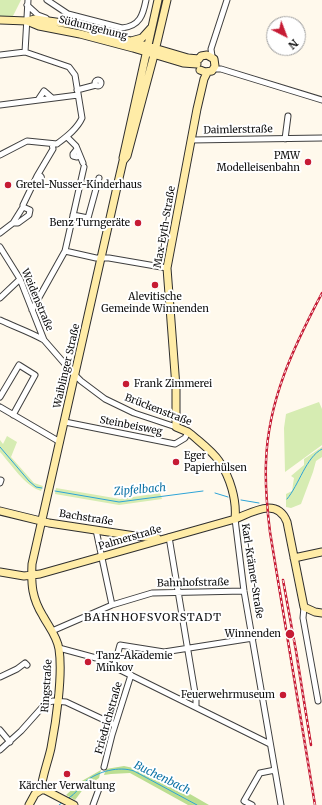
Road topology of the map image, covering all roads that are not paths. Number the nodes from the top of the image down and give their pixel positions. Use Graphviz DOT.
graph roads {
  1 [pos="47,0"];
  2 [pos="146,0"];
  3 [pos="158,0"];
  4 [pos="167,0"];
  5 [pos="227,0"];
  6 [pos="28,3"];
  7 [pos="0,20"];
  8 [pos="27,21"];
  9 [pos="53,22"];
  10 [pos="153,27"];
  11 [pos="158,38"];
  12 [pos="132,45"];
  13 [pos="147,50"];
  14 [pos="24,52"];
  15 [pos="155,52"];
  16 [pos="211,53"];
  17 [pos="170,54"];
  18 [pos="0,55"];
  19 [pos="144,62"];
  20 [pos="200,62"];
  21 [pos="212,71"];
  22 [pos="96,86"];
  23 [pos="78,92"];
  24 [pos="52,98"];
  25 [pos="38,100"];
  26 [pos="322,100"];
  27 [pos="0,106"];
  28 [pos="288,116"];
  29 [pos="67,137"];
  30 [pos="322,138"];
  31 [pos="285,139"];
  32 [pos="191,140"];
  33 [pos="52,144"];
  34 [pos="0,155"];
  35 [pos="124,161"];
  36 [pos="99,178"];
  37 [pos="23,204"];
  38 [pos="73,215"];
  39 [pos="13,223"];
  40 [pos="0,232"];
  41 [pos="0,247"];
  42 [pos="65,251"];
  43 [pos="4,254"];
  44 [pos="0,258"];
  45 [pos="102,258"];
  46 [pos="167,268"];
  47 [pos="20,279"];
  48 [pos="0,298"];
  49 [pos="32,310"];
  50 [pos="0,320"];
  51 [pos="44,340"];
  52 [pos="75,375"];
  53 [pos="0,397"];
  54 [pos="0,407"];
  55 [pos="14,415"];
  56 [pos="65,422"];
  57 [pos="176,427"];
  58 [pos="188,432"];
  59 [pos="60,442"];
  60 [pos="0,511"];
  61 [pos="234,519"];
  62 [pos="42,521"];
  63 [pos="96,530"];
  64 [pos="169,537"];
  65 [pos="322,552"];
  66 [pos="101,556"];
  67 [pos="294,558"];
  68 [pos="0,572"];
  69 [pos="31,576"];
  70 [pos="244,591"];
  71 [pos="178,593"];
  72 [pos="112,606"];
  73 [pos="304,607"];
  74 [pos="322,613"];
  75 [pos="52,631"];
  76 [pos="253,638"];
  77 [pos="59,648"];
  78 [pos="187,650"];
  79 [pos="27,665"];
  80 [pos="114,667"];
  81 [pos="131,675"];
  82 [pos="0,677"];
  83 [pos="318,701"];
  84 [pos="58,702"];
  85 [pos="196,708"];
  86 [pos="115,725"];
  87 [pos="0,730"];
  88 [pos="10,742"];
  89 [pos="270,744"];
  90 [pos="0,750"];
  91 [pos="104,767"];
  92 [pos="275,770"];
  93 [pos="100,786"];
  94 [pos="41,790"];
  95 [pos="72,804"];
  96 [pos="29,805"];
  97 [pos="93,805"];
  98 [pos="252,805"];
  99 [pos="281,805"];
  1 -- 2 [label="street"];
  3 -- 10 [label="street, Waiblinger Straße"];
  4 -- 11 [label="street, Waiblinger Straße"];
  5 -- 16 [label="street"];
  6 -- 8 [label="street"];
  6 -- 9 [label="street, Südumgehung"];
  7 -- 8 [label="street, Südumgehung"];
  8 -- 9 [label="street, Südumgehung"];
  8 -- 12 [label="street, Südumgehung"];
  8 -- 14 [label="street"];
  9 -- 12 [label="street, Südumgehung"];
  10 -- 12 [label="street"];
  10 -- 13 [label="street, Waiblinger Straße"];
  11 -- 15 [label="street, Waiblinger Straße"];
  11 -- 17 [label="street"];
  12 -- 13 [label="street, Südumgehung"];
  12 -- 19 [label="street"];
  13 -- 15 [label="street, Südumgehung"];
  13 -- 19 [label="street, Waiblinger Straße"];
  14 -- 18 [label="street"];
  14 -- 23 [label="street"];
  15 -- 17 [label="street"];
  15 -- 20 [label="street"];
  15 -- 35 [label="street, Waiblinger Straße"];
  16 -- 20 [label="street"];
  16 -- 21 [label="street"];
  17 -- 20 [label="street"];
  19 -- 35 [label="street, Waiblinger Straße"];
  20 -- 21 [label="street"];
  21 -- 26 [label="street"];
  21 -- 32 [label="street, Max-Eyth-Straße"];
  22 -- 23 [label="street"];
  23 -- 24 [label="street"];
  23 -- 29 [label="street"];
  24 -- 25 [label="street"];
  24 -- 25 [label="street"];
  25 -- 27 [label="street"];
  28 -- 31 [label="street, Daimlerstraße"];
  29 -- 33 [label="street"];
  29 -- 38 [label="street"];
  30 -- 31 [label="street, Daimlerstraße"];
  31 -- 32 [label="street, Daimlerstraße"];
  32 -- 46 [label="street, Max-Eyth-Straße"];
  33 -- 34 [label="street"];
  33 -- 37 [label="street"];
  35 -- 45 [label="street, Waiblinger Straße"];
  36 -- 38 [label="street"];
  38 -- 42 [label="street"];
  39 -- 40 [label="street"];
  41 -- 43 [label="street, Weidenstraße"];
  42 -- 45 [label="street"];
  42 -- 49 [label="street"];
  43 -- 44 [label="street"];
  43 -- 47 [label="street, Weidenstraße"];
  45 -- 46 [label="street"];
  45 -- 52 [label="street, Waiblinger Straße"];
  46 -- 57 [label="street, Max-Eyth-Straße"];
  47 -- 48 [label="street"];
  47 -- 49 [label="street, Weidenstraße"];
  49 -- 51 [label="street, Weidenstraße"];
  50 -- 51 [label="street"];
  51 -- 52 [label="street, Weidenstraße"];
  52 -- 56 [label="street, Waiblinger Straße"];
  52 -- 57 [label="street, Brückenstraße"];
  53 -- 55 [label="street"];
  54 -- 55 [label="street"];
  55 -- 59 [label="street"];
  56 -- 58 [label="street, Steinbeisweg"];
  56 -- 59 [label="street, Waiblinger Straße"];
  57 -- 58 [label="street, Brückenstraße"];
  58 -- 61 [label="street, Brückenstraße"];
  59 -- 62 [label="street, Waiblinger Straße"];
  60 -- 62 [label="street, Bachstraße"];
  61 -- 64 [label="street, Palmerstraße"];
  61 -- 67 [label="street, Palmerstraße"];
  61 -- 70 [label="street, Karl-Krämer-Straße"];
  62 -- 63 [label="street, Bachstraße"];
  62 -- 69 [label="street, Waiblinger Straße"];
  63 -- 64 [label="street, Bachstraße"];
  63 -- 66 [label="street"];
  64 -- 66 [label="street, Palmerstraße"];
  64 -- 71 [label="street"];
  65 -- 67 [label="street"];
  66 -- 69 [label="street, Palmerstraße"];
  66 -- 72 [label="street"];
  67 -- 73 [label="street, Palmerstraße"];
  68 -- 69 [label="street"];
  69 -- 75 [label="street, Ringstraße"];
  70 -- 71 [label="street, Bahnhofstraße"];
  70 -- 76 [label="street, Karl-Krämer-Straße"];
  71 -- 72 [label="street, Bahnhofstraße"];
  71 -- 78 [label="street"];
  72 -- 75 [label="street, Bahnhofstraße"];
  73 -- 74 [label="street"];
  73 -- 83 [label="street"];
  75 -- 77 [label="street, Ringstraße"];
  76 -- 78 [label="street"];
  76 -- 89 [label="street, Karl-Krämer-Straße"];
  77 -- 80 [label="street"];
  77 -- 84 [label="street, Ringstraße"];
  78 -- 80 [label="street"];
  78 -- 85 [label="street"];
  79 -- 82 [label="street"];
  80 -- 81 [label="street"];
  81 -- 85 [label="street"];
  81 -- 86 [label="street, Friedrichstraße"];
  84 -- 86 [label="street"];
  84 -- 88 [label="street"];
  84 -- 94 [label="street, Ringstraße"];
  85 -- 89 [label="street"];
  86 -- 91 [label="street, Friedrichstraße"];
  87 -- 88 [label="street"];
  88 -- 90 [label="street"];
  89 -- 92 [label="street, Karl-Krämer-Straße"];
  92 -- 98 [label="street"];
  92 -- 99 [label="street, Karl-Krämer-Straße"];
  93 -- 97 [label="street"];
  94 -- 95 [label="street"];
  94 -- 96 [label="street, Ringstraße"];
}
